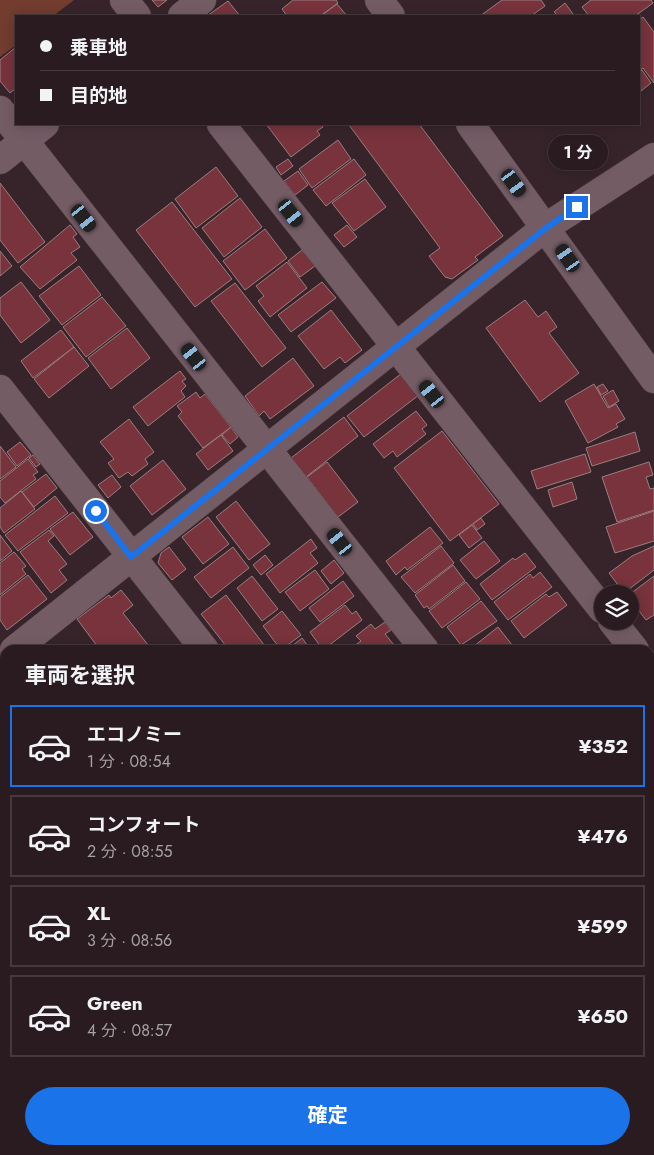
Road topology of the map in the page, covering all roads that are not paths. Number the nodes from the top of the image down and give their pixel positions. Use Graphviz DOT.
graph roads {
  1 [pos="124,0"];
  2 [pos="202,0"];
  3 [pos="379,0"];
  4 [pos="136,15"];
  5 [pos="183,15"];
  6 [pos="390,15"];
  7 [pos="0,110"];
  8 [pos="44,125"];
  9 [pos="222,125"];
  10 [pos="471,125"];
  11 [pos="24,141"];
  12 [pos="654,157"];
  13 [pos="0,160"];
  14 [pos="546,228"];
  15 [pos="395,347"];
  16 [pos="654,379"];
  17 [pos="0,389"];
  18 [pos="266,450"];
  19 [pos="131,557"];
  20 [pos="594,599"];
  21 [pos="619,630"];
  22 [pos="20,645"];
  23 [pos="201,645"];
  24 [pos="421,645"];
  25 [pos="631,645"];
  1 -- 4 [label="street"];
  2 -- 5 [label="street"];
  3 -- 6 [label="street"];
  7 -- 11 [label="street"];
  8 -- 11 [label="street"];
  9 -- 15 [label="street"];
  10 -- 14 [label="street"];
  11 -- 13 [label="street"];
  11 -- 18 [label="street"];
  12 -- 14 [label="street"];
  14 -- 15 [label="street"];
  14 -- 16 [label="street"];
  15 -- 18 [label="street"];
  15 -- 20 [label="street"];
  17 -- 19 [label="street"];
  18 -- 19 [label="street"];
  18 -- 24 [label="street"];
  19 -- 22 [label="street"];
  19 -- 23 [label="street"];
  21 -- 25 [label="street"];
}
